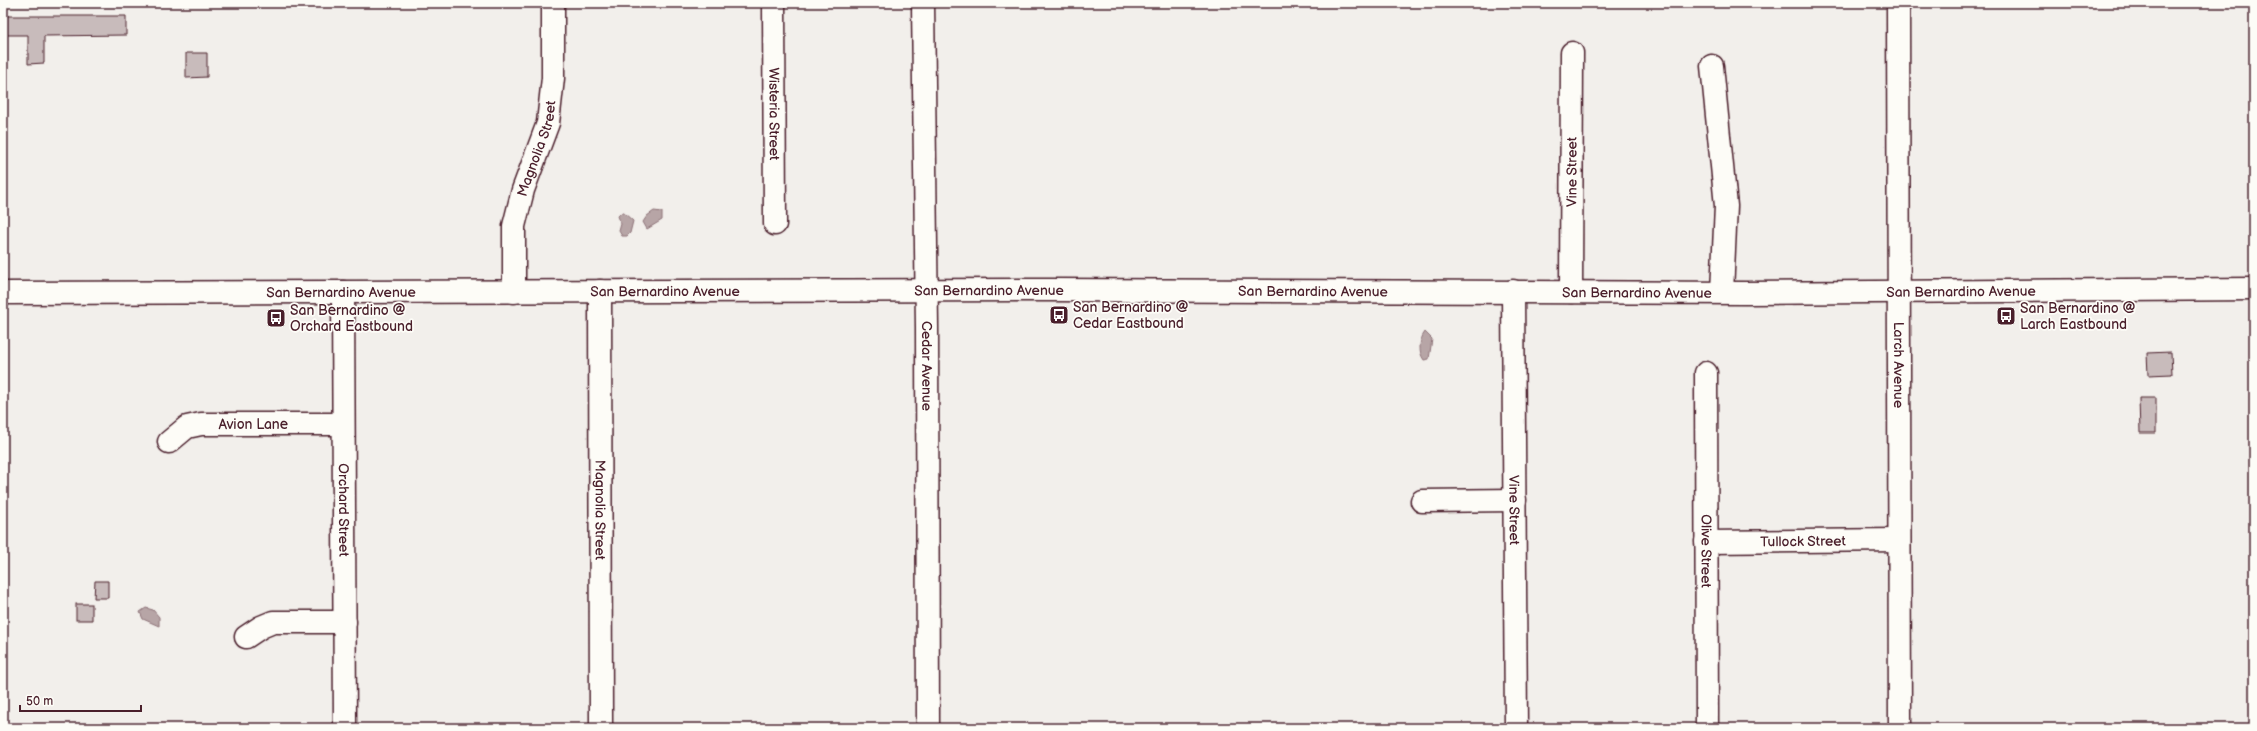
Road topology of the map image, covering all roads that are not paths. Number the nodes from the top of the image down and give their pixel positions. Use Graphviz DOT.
graph roads {
  1 [pos="553,3"];
  2 [pos="774,3"];
  3 [pos="923,3"];
  4 [pos="1898,3"];
  5 [pos="1572,53"];
  6 [pos="1712,66"];
  7 [pos="775,224"];
  8 [pos="2254,289"];
  9 [pos="927,290"];
  10 [pos="1898,291"];
  11 [pos="343,292"];
  12 [pos="514,292"];
  13 [pos="600,292"];
  14 [pos="1513,292"];
  15 [pos="1571,292"];
  16 [pos="1722,292"];
  17 [pos="3,293"];
  18 [pos="1706,373"];
  19 [pos="343,424"];
  20 [pos="169,442"];
  21 [pos="1515,500"];
  22 [pos="1422,501"];
  23 [pos="1899,540"];
  24 [pos="1706,542"];
  25 [pos="345,622"];
  26 [pos="246,637"];
  27 [pos="345,728"];
  28 [pos="601,728"];
  29 [pos="928,728"];
  30 [pos="1516,728"];
  31 [pos="1707,728"];
  32 [pos="1900,728"];
  1 -- 12 [label="street, Magnolia Street"];
  2 -- 7 [label="street, Wisteria Street"];
  3 -- 9 [label="street, Cedar Avenue"];
  4 -- 10 [label="street, Larch Avenue"];
  5 -- 15 [label="street, Vine Street"];
  6 -- 16 [label="street"];
  8 -- 10 [label="street, San Bernardino Avenue"];
  9 -- 13 [label="street, San Bernardino Avenue"];
  9 -- 14 [label="street, San Bernardino Avenue"];
  9 -- 29 [label="street, Cedar Avenue"];
  10 -- 16 [label="street, San Bernardino Avenue"];
  10 -- 23 [label="street, Larch Avenue"];
  11 -- 12 [label="street, San Bernardino Avenue"];
  11 -- 17 [label="street, San Bernardino Avenue"];
  11 -- 19 [label="street, Orchard Street"];
  12 -- 13 [label="street, San Bernardino Avenue"];
  13 -- 28 [label="street, Magnolia Street"];
  14 -- 15 [label="street, San Bernardino Avenue"];
  14 -- 21 [label="street, Vine Street"];
  15 -- 16 [label="street, San Bernardino Avenue"];
  18 -- 24 [label="street, Olive Street"];
  19 -- 20 [label="street, Avion Lane"];
  19 -- 25 [label="street, Orchard Street"];
  21 -- 22 [label="street"];
  21 -- 30 [label="street, Vine Street"];
  23 -- 24 [label="street, Tullock Street"];
  23 -- 32 [label="street, Larch Avenue"];
  24 -- 31 [label="street, Olive Street"];
  25 -- 26 [label="street"];
  25 -- 27 [label="street, Orchard Street"];
}
